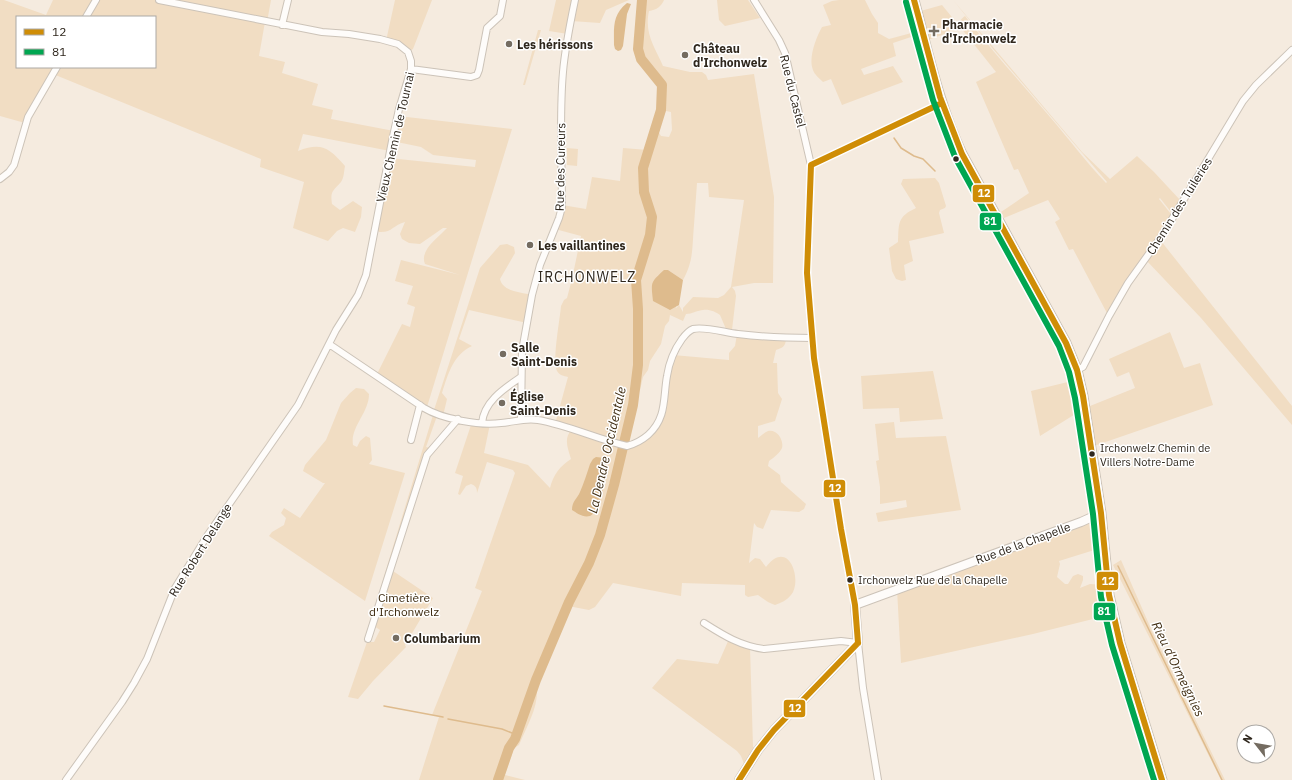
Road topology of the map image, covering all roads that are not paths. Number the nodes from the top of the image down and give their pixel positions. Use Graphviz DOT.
graph roads {
  1 [pos="96,0"];
  2 [pos="159,0"];
  3 [pos="288,0"];
  4 [pos="503,0"];
  5 [pos="575,0"];
  6 [pos="754,0"];
  7 [pos="914,0"];
  8 [pos="87,16"];
  9 [pos="282,24"];
  10 [pos="1292,50"];
  11 [pos="55,68"];
  12 [pos="411,70"];
  13 [pos="942,103"];
  14 [pos="811,165"];
  15 [pos="0,179"];
  16 [pos="812,338"];
  17 [pos="329,344"];
  18 [pos="1077,370"];
  19 [pos="521,377"];
  20 [pos="420,405"];
  21 [pos="458,419"];
  22 [pos="521,419"];
  23 [pos="482,423"];
  24 [pos="411,440"];
  25 [pos="1100,513"];
  26 [pos="855,605"];
  27 [pos="704,622"];
  28 [pos="368,639"];
  29 [pos="858,643"];
  30 [pos="66,780"];
  31 [pos="739,780"];
  32 [pos="878,780"];
  33 [pos="1162,780"];
  1 -- 8 [label="street"];
  2 -- 9 [label="street, Vieux Chemin de Tournai"];
  3 -- 9 [label="street"];
  4 -- 12 [label="street"];
  5 -- 19 [label="street, Rue des Cureurs"];
  6 -- 14 [label="street, Rue du Castel"];
  7 -- 13 [label="main road"];
  9 -- 12 [label="street, Vieux Chemin de Tournai"];
  10 -- 18 [label="street, Chemin des Tuileries"];
  11 -- 15 [label="street"];
  12 -- 17 [label="street, Vieux Chemin de Tournai"];
  13 -- 14 [label="street"];
  13 -- 18 [label="main road"];
  14 -- 16 [label="street, Rue du Castel"];
  16 -- 22 [label="street"];
  16 -- 26 [label="street, Rue du Castel"];
  17 -- 20 [label="street"];
  17 -- 30 [label="street, Rue Robert Delange"];
  18 -- 25 [label="main road"];
  19 -- 22 [label="street, Rue des Cureurs"];
  19 -- 23 [label="street"];
  20 -- 21 [label="street"];
  20 -- 24 [label="street"];
  21 -- 23 [label="street"];
  21 -- 28 [label="street"];
  22 -- 23 [label="street"];
  25 -- 26 [label="street, Rue de la Chapelle"];
  25 -- 33 [label="main road"];
  26 -- 29 [label="street"];
  27 -- 29 [label="street"];
  29 -- 31 [label="street"];
  29 -- 32 [label="street"];
}
